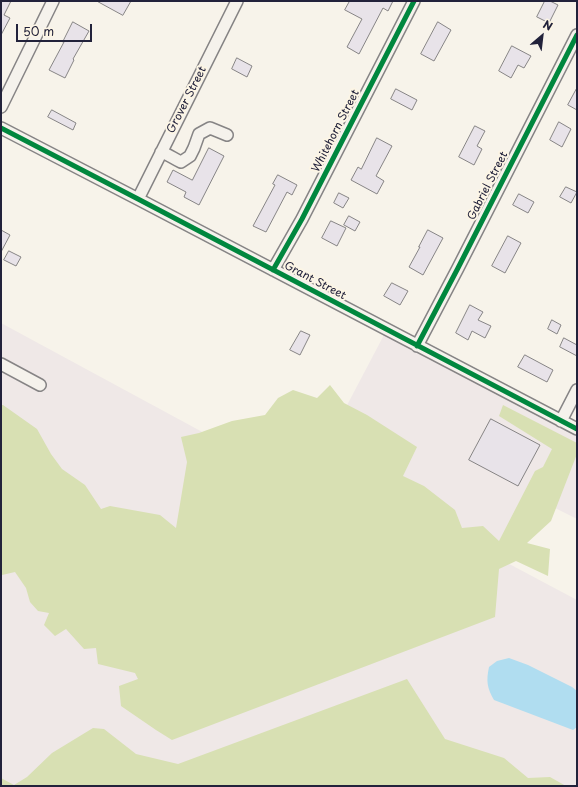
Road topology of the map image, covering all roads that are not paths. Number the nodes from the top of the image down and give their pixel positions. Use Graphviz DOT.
graph roads {
  1 [pos="53,1"];
  2 [pos="237,1"];
  3 [pos="414,1"];
  4 [pos="577,34"];
  5 [pos="1,107"];
  6 [pos="2,133"];
  7 [pos="227,135"];
  8 [pos="161,152"];
  9 [pos="138,199"];
  10 [pos="273,270"];
  11 [pos="417,346"];
  12 [pos="1,364"];
  13 [pos="40,385"];
  14 [pos="577,390"];
  15 [pos="561,421"];
  16 [pos="577,429"];
  1 -- 5 [label="street"];
  2 -- 8 [label="street, Grover Street"];
  3 -- 10 [label="street, Whitehorn Street"];
  4 -- 11 [label="street, Gabriel Street"];
  6 -- 9 [label="street, Grant Street"];
  7 -- 8 [label="street"];
  8 -- 9 [label="street, Grover Street"];
  9 -- 10 [label="street, Grant Street"];
  10 -- 11 [label="street, Grant Street"];
  11 -- 15 [label="street, Grant Street"];
  12 -- 13 [label="street"];
  14 -- 15 [label="street"];
  15 -- 16 [label="street, Grant Street"];
}
